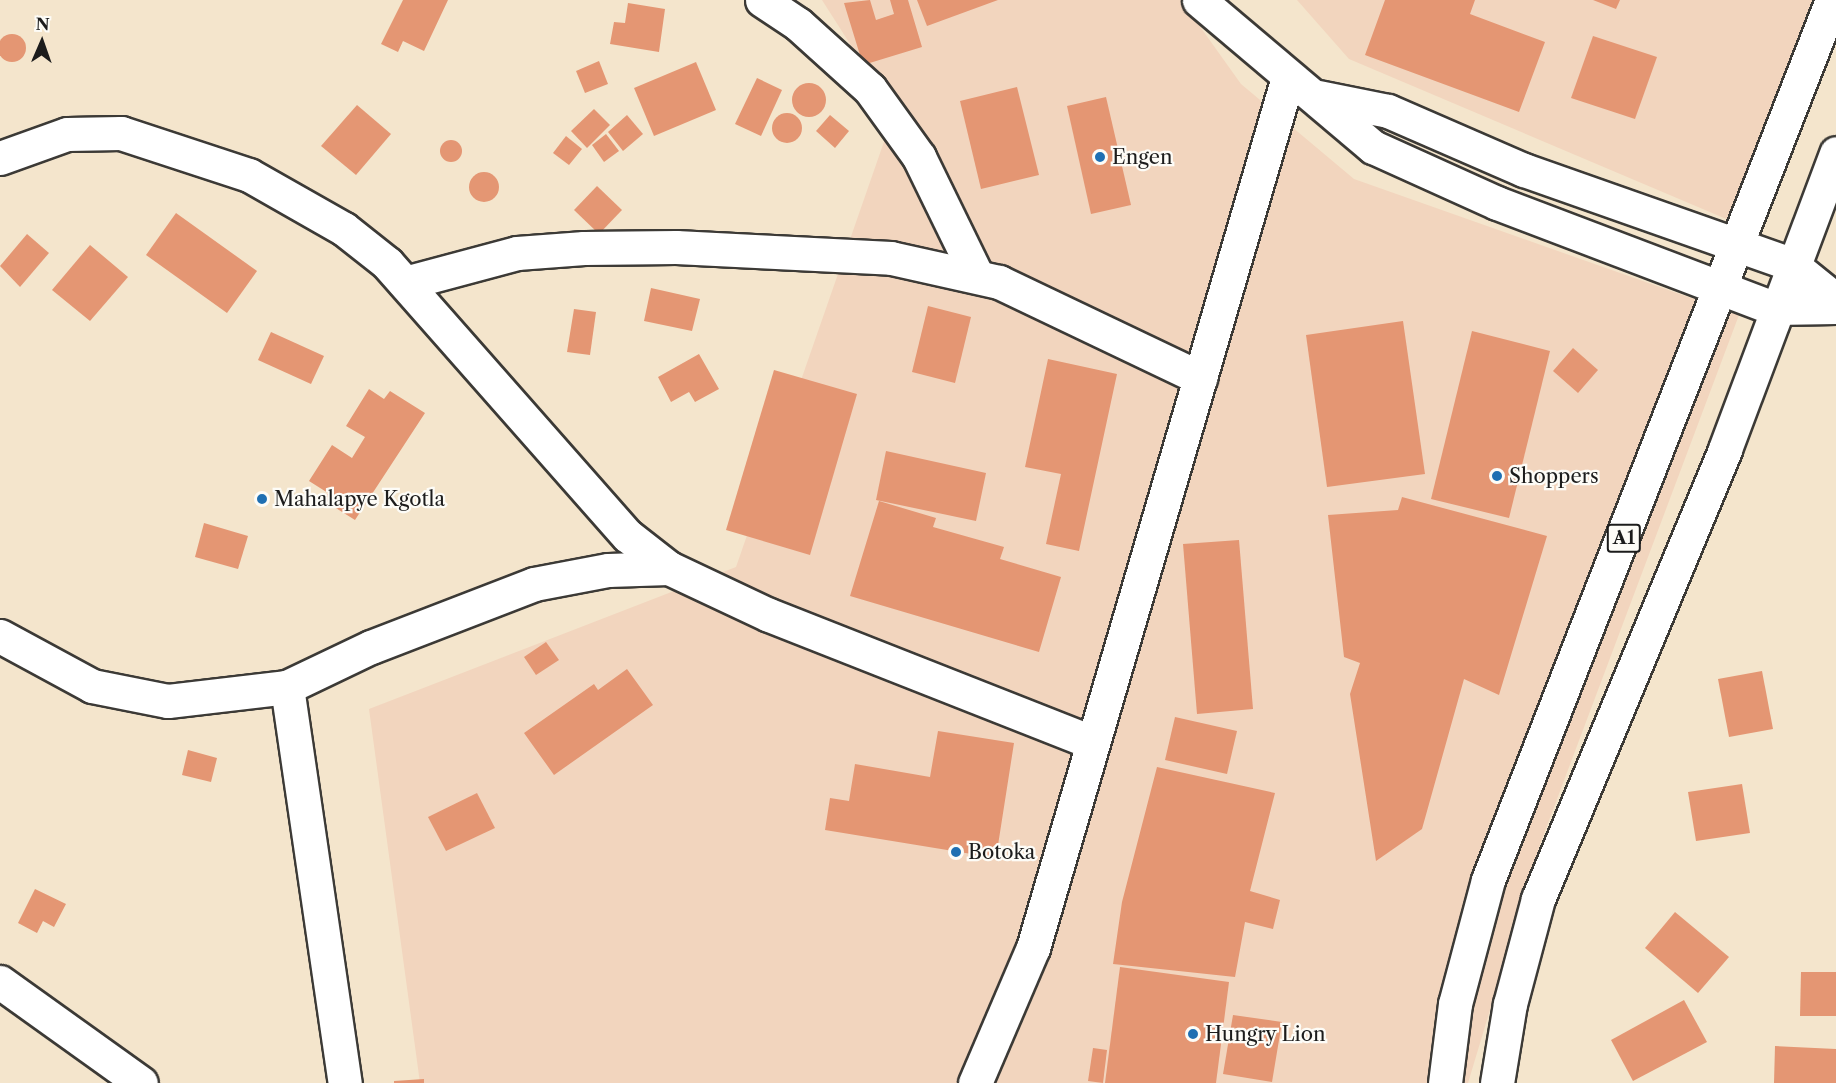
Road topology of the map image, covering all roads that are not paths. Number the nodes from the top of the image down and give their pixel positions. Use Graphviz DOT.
graph roads {
  1 [pos="762,0"];
  2 [pos="1199,0"];
  3 [pos="1832,0"];
  4 [pos="1287,77"];
  5 [pos="1316,97"];
  6 [pos="1836,153"];
  7 [pos="0,158"];
  8 [pos="1739,245"];
  9 [pos="1791,264"];
  10 [pos="977,276"];
  11 [pos="405,283"];
  12 [pos="1722,291"];
  13 [pos="1836,300"];
  14 [pos="1836,307"];
  15 [pos="1774,308"];
  16 [pos="1200,378"];
  17 [pos="669,568"];
  18 [pos="0,636"];
  19 [pos="287,687"];
  20 [pos="1089,741"];
  21 [pos="0,981"];
  22 [pos="141,1083"];
  23 [pos="345,1083"];
  24 [pos="975,1083"];
  25 [pos="1445,1083"];
  26 [pos="1497,1083"];
  1 -- 10 [label="main road"];
  2 -- 4 [label="main road"];
  3 -- 8 [label="main road, A1"];
  4 -- 5 [label="main road"];
  4 -- 16 [label="main road"];
  5 -- 8 [label="main road"];
  5 -- 12 [label="main road"];
  6 -- 9 [label="main road"];
  7 -- 11 [label="main road"];
  8 -- 9 [label="main road"];
  8 -- 12 [label="main road, A1"];
  9 -- 13 [label="main road"];
  9 -- 15 [label="main road"];
  10 -- 11 [label="main road"];
  10 -- 16 [label="main road"];
  11 -- 17 [label="main road"];
  12 -- 15 [label="main road"];
  12 -- 25 [label="main road, A1"];
  14 -- 15 [label="main road"];
  15 -- 26 [label="main road"];
  16 -- 20 [label="main road"];
  17 -- 19 [label="main road"];
  17 -- 20 [label="main road"];
  18 -- 19 [label="main road"];
  19 -- 23 [label="main road"];
  20 -- 24 [label="main road"];
  21 -- 22 [label="main road"];
}
